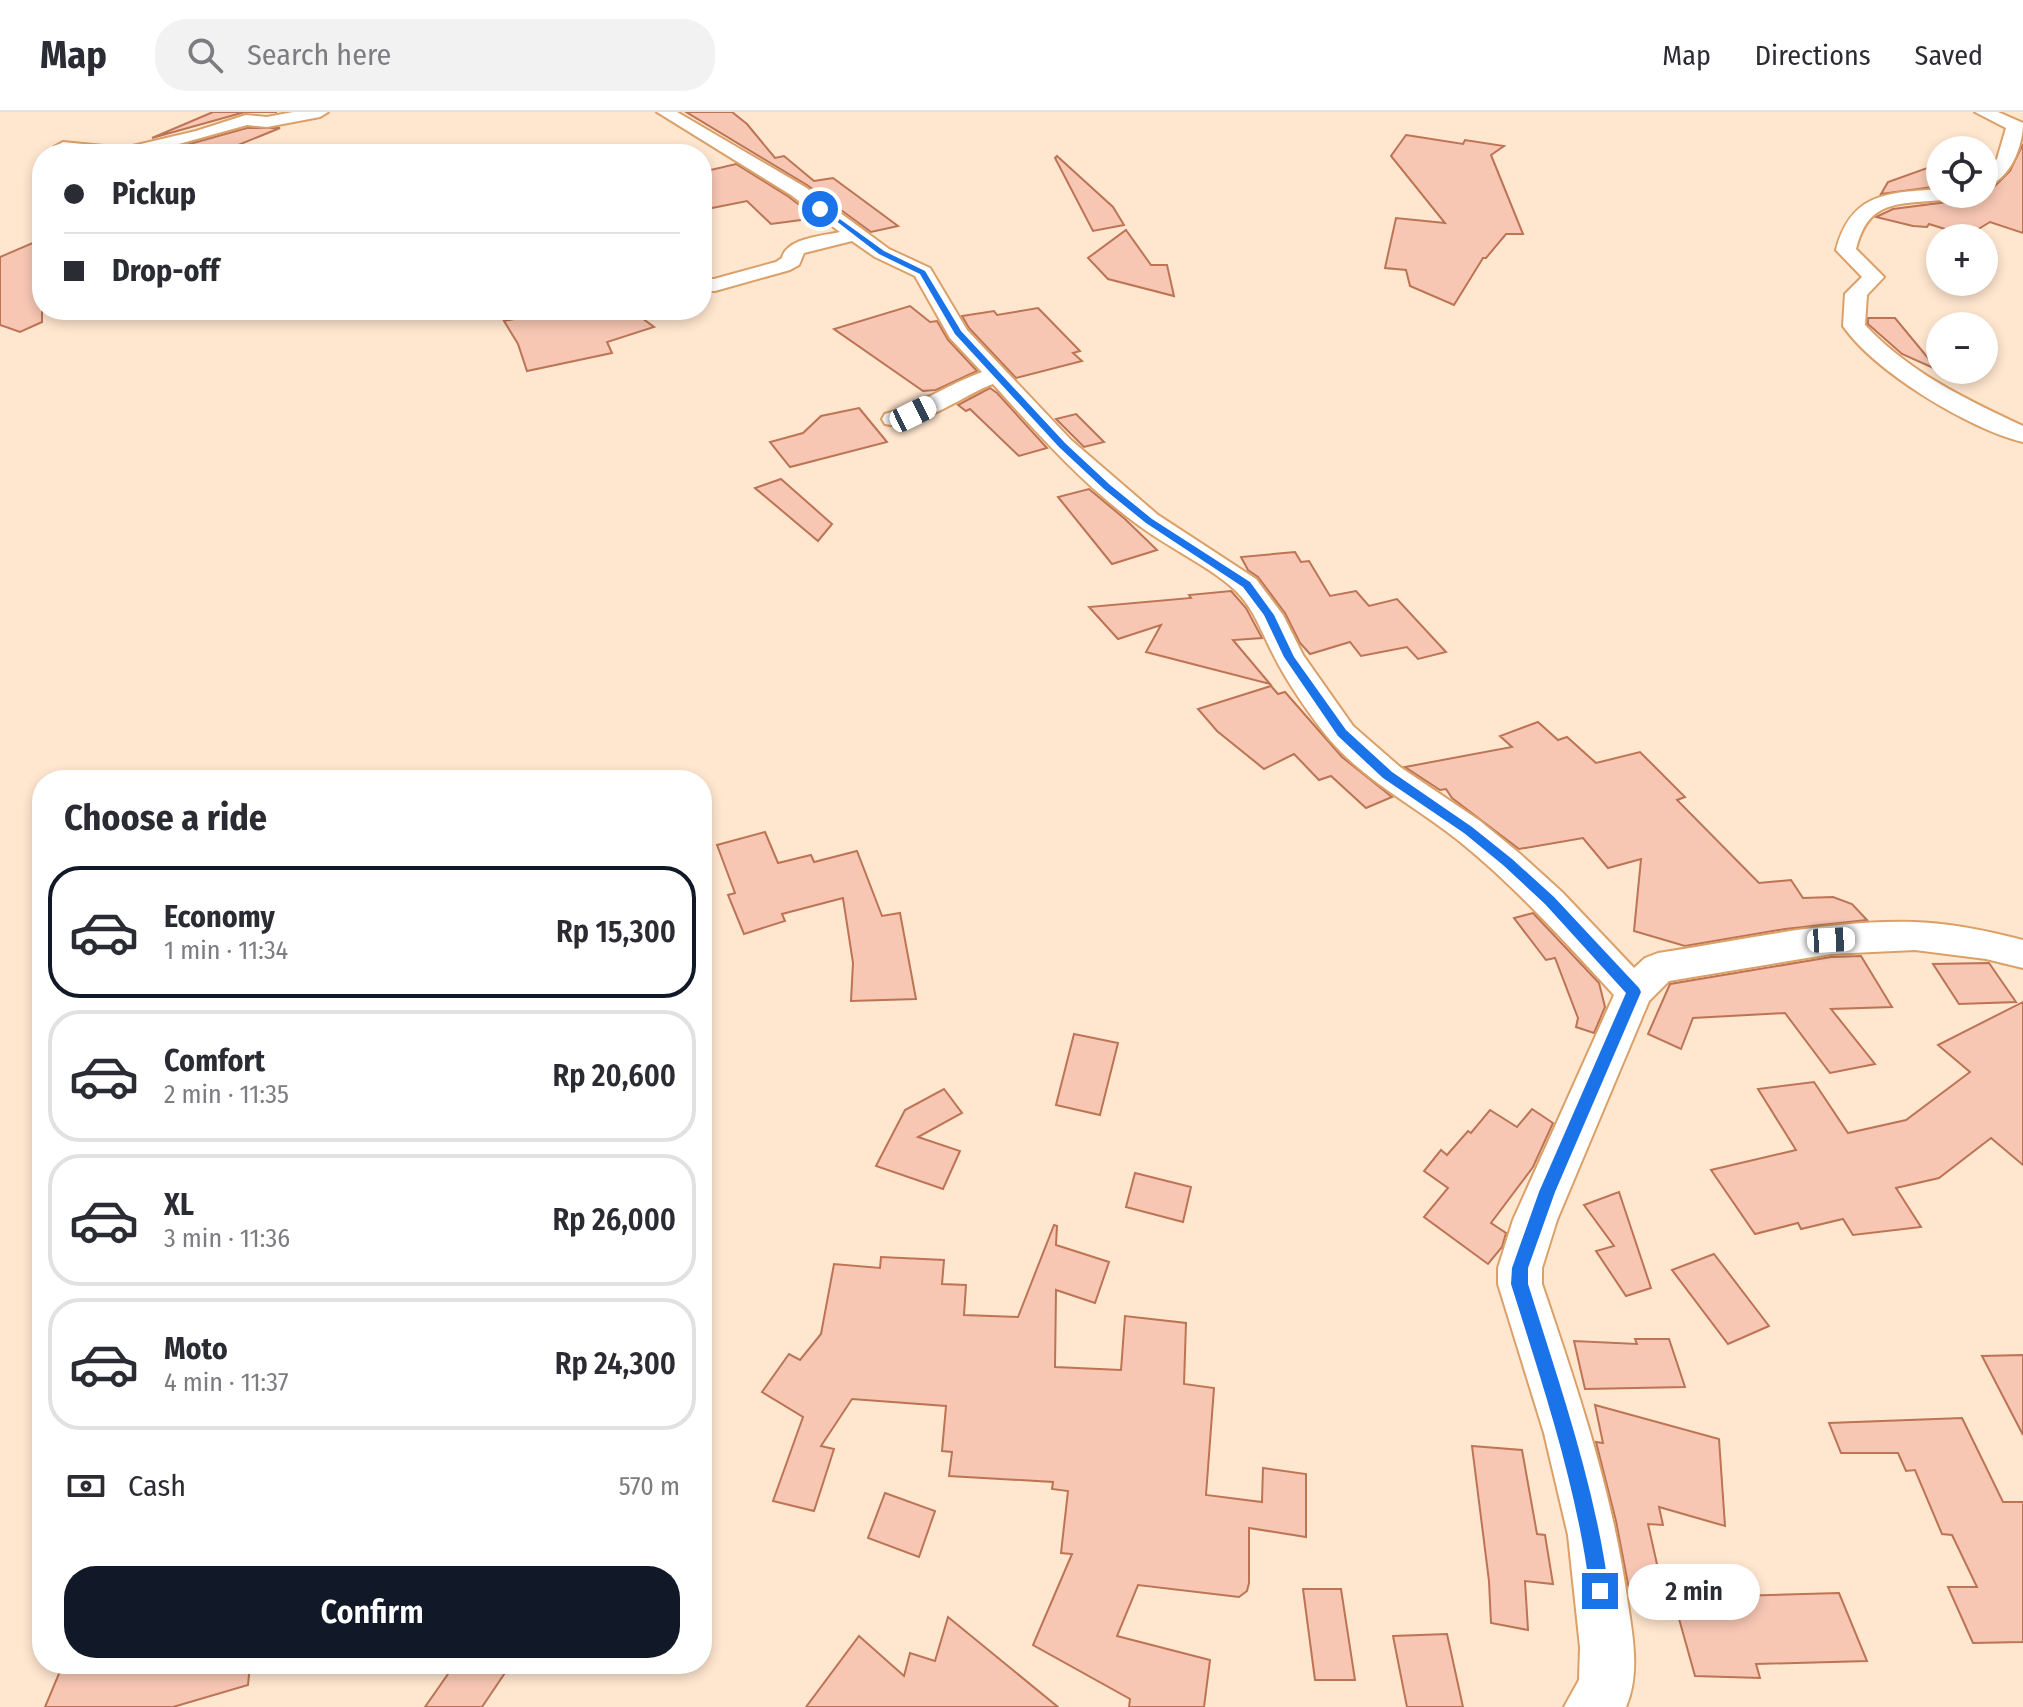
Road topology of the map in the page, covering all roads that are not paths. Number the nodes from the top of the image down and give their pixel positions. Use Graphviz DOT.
graph roads {
  1 [pos="320,112"];
  2 [pos="665,112"];
  3 [pos="1983,112"];
  4 [pos="2019,127"];
  5 [pos="162,144"];
  6 [pos="1998,168"];
  7 [pos="1926,196"];
  8 [pos="854,234"];
  9 [pos="712,285"];
  10 [pos="996,375"];
  11 [pos="894,419"];
  12 [pos="2023,435"];
  13 [pos="2023,954"];
  14 [pos="1634,992"];
  15 [pos="1592,1707"];
  1 -- 5 [label="street"];
  2 -- 8 [label="street"];
  3 -- 4 [label="street"];
  4 -- 6 [label="street"];
  7 -- 12 [label="street"];
  8 -- 9 [label="street"];
  8 -- 10 [label="street"];
  10 -- 11 [label="street"];
  10 -- 14 [label="street"];
  13 -- 14 [label="street"];
  14 -- 15 [label="street"];
}
